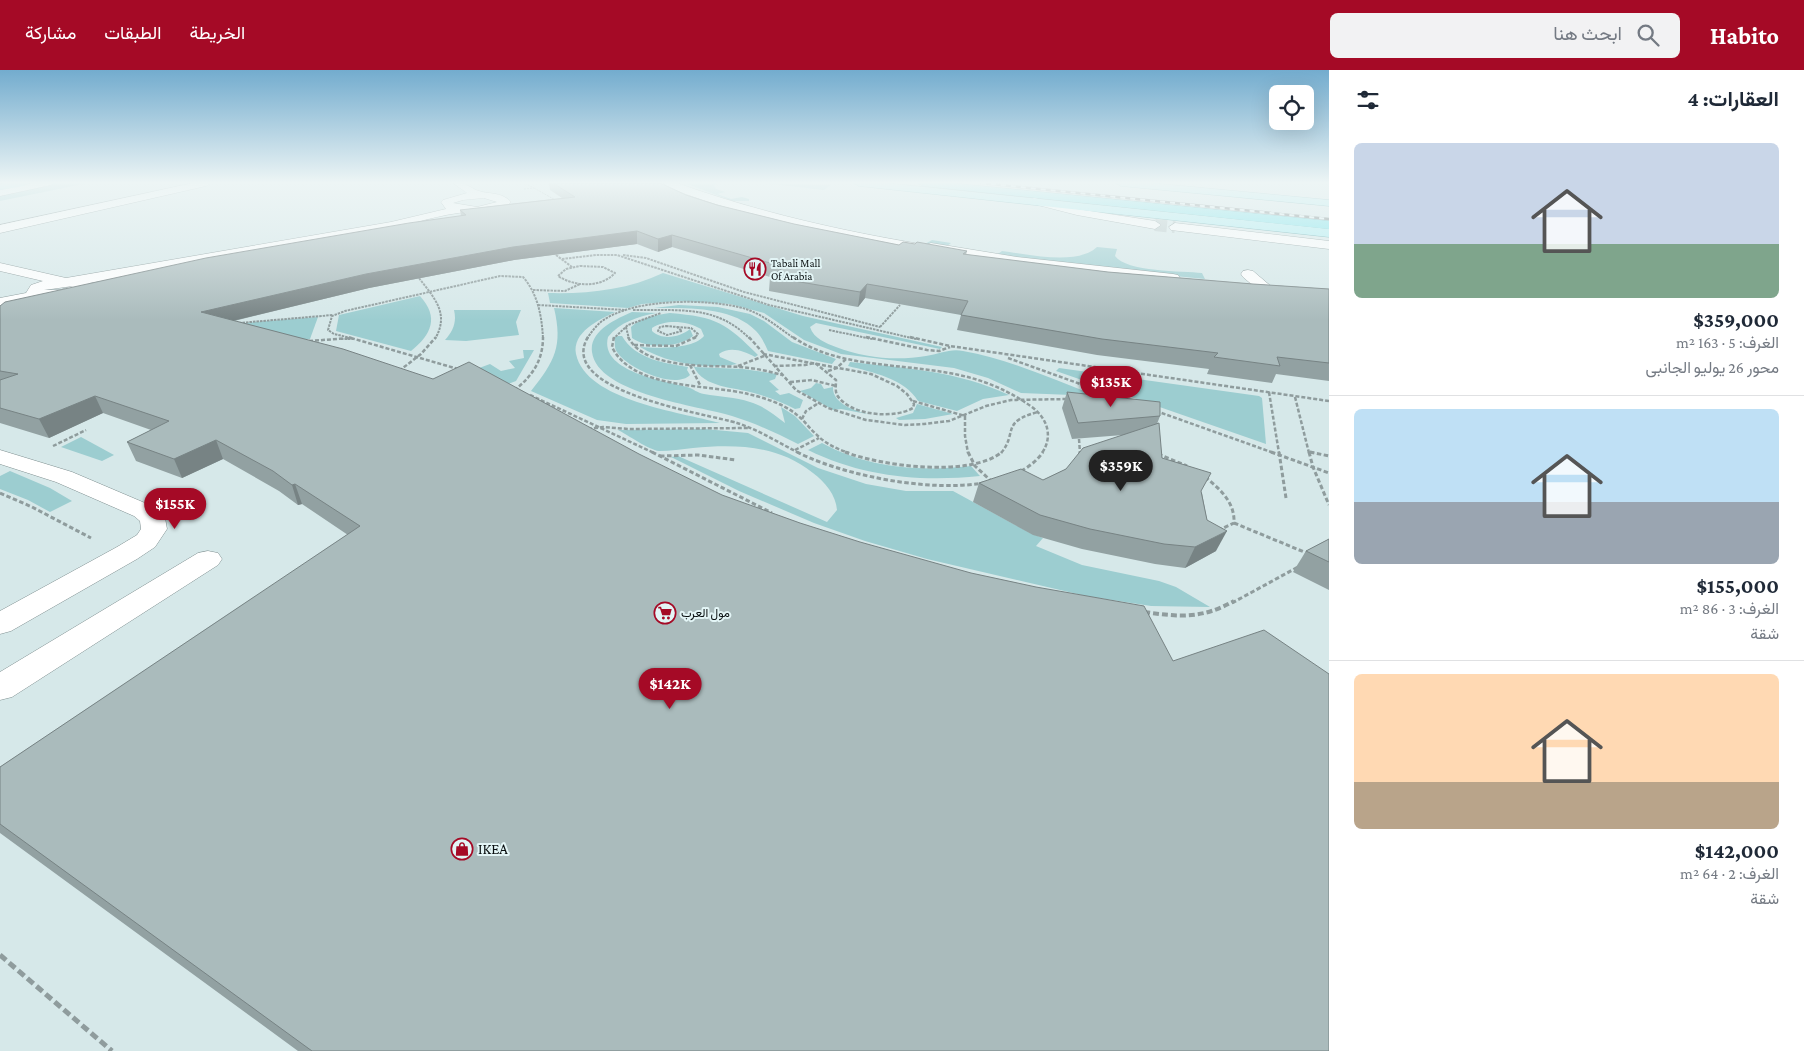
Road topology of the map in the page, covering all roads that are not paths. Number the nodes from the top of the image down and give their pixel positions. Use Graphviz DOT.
graph roads {
  1 [pos="381,229"];
  2 [pos="837,229"];
  3 [pos="1190,229"];
  4 [pos="1290,229"];
  5 [pos="886,230"];
  6 [pos="1329,233"];
  7 [pos="872,238"];
  8 [pos="1329,245"];
  9 [pos="0,267"];
  10 [pos="130,274"];
  11 [pos="1248,274"];
  12 [pos="0,278"];
  13 [pos="1186,281"];
  14 [pos="73,283"];
  15 [pos="148,283"];
  16 [pos="1266,286"];
  17 [pos="36,291"];
  18 [pos="0,298"];
  19 [pos="0,303"];
  20 [pos="0,456"];
  21 [pos="208,559"];
  22 [pos="0,624"];
  23 [pos="0,688"];
  1 -- 10 [label="street"];
  2 -- 7 [label="street"];
  3 -- 8 [label="street"];
  4 -- 6 [label="main road"];
  5 -- 7 [label="street"];
  7 -- 13 [label="street"];
  9 -- 14 [label="street"];
  10 -- 14 [label="street"];
  10 -- 15 [label="street"];
  11 -- 16 [label="street"];
  12 -- 17 [label="street"];
  14 -- 17 [label="street"];
  17 -- 18 [label="street"];
  17 -- 19 [label="street"];
  20 -- 22 [label="street"];
  21 -- 23 [label="street"];
}
